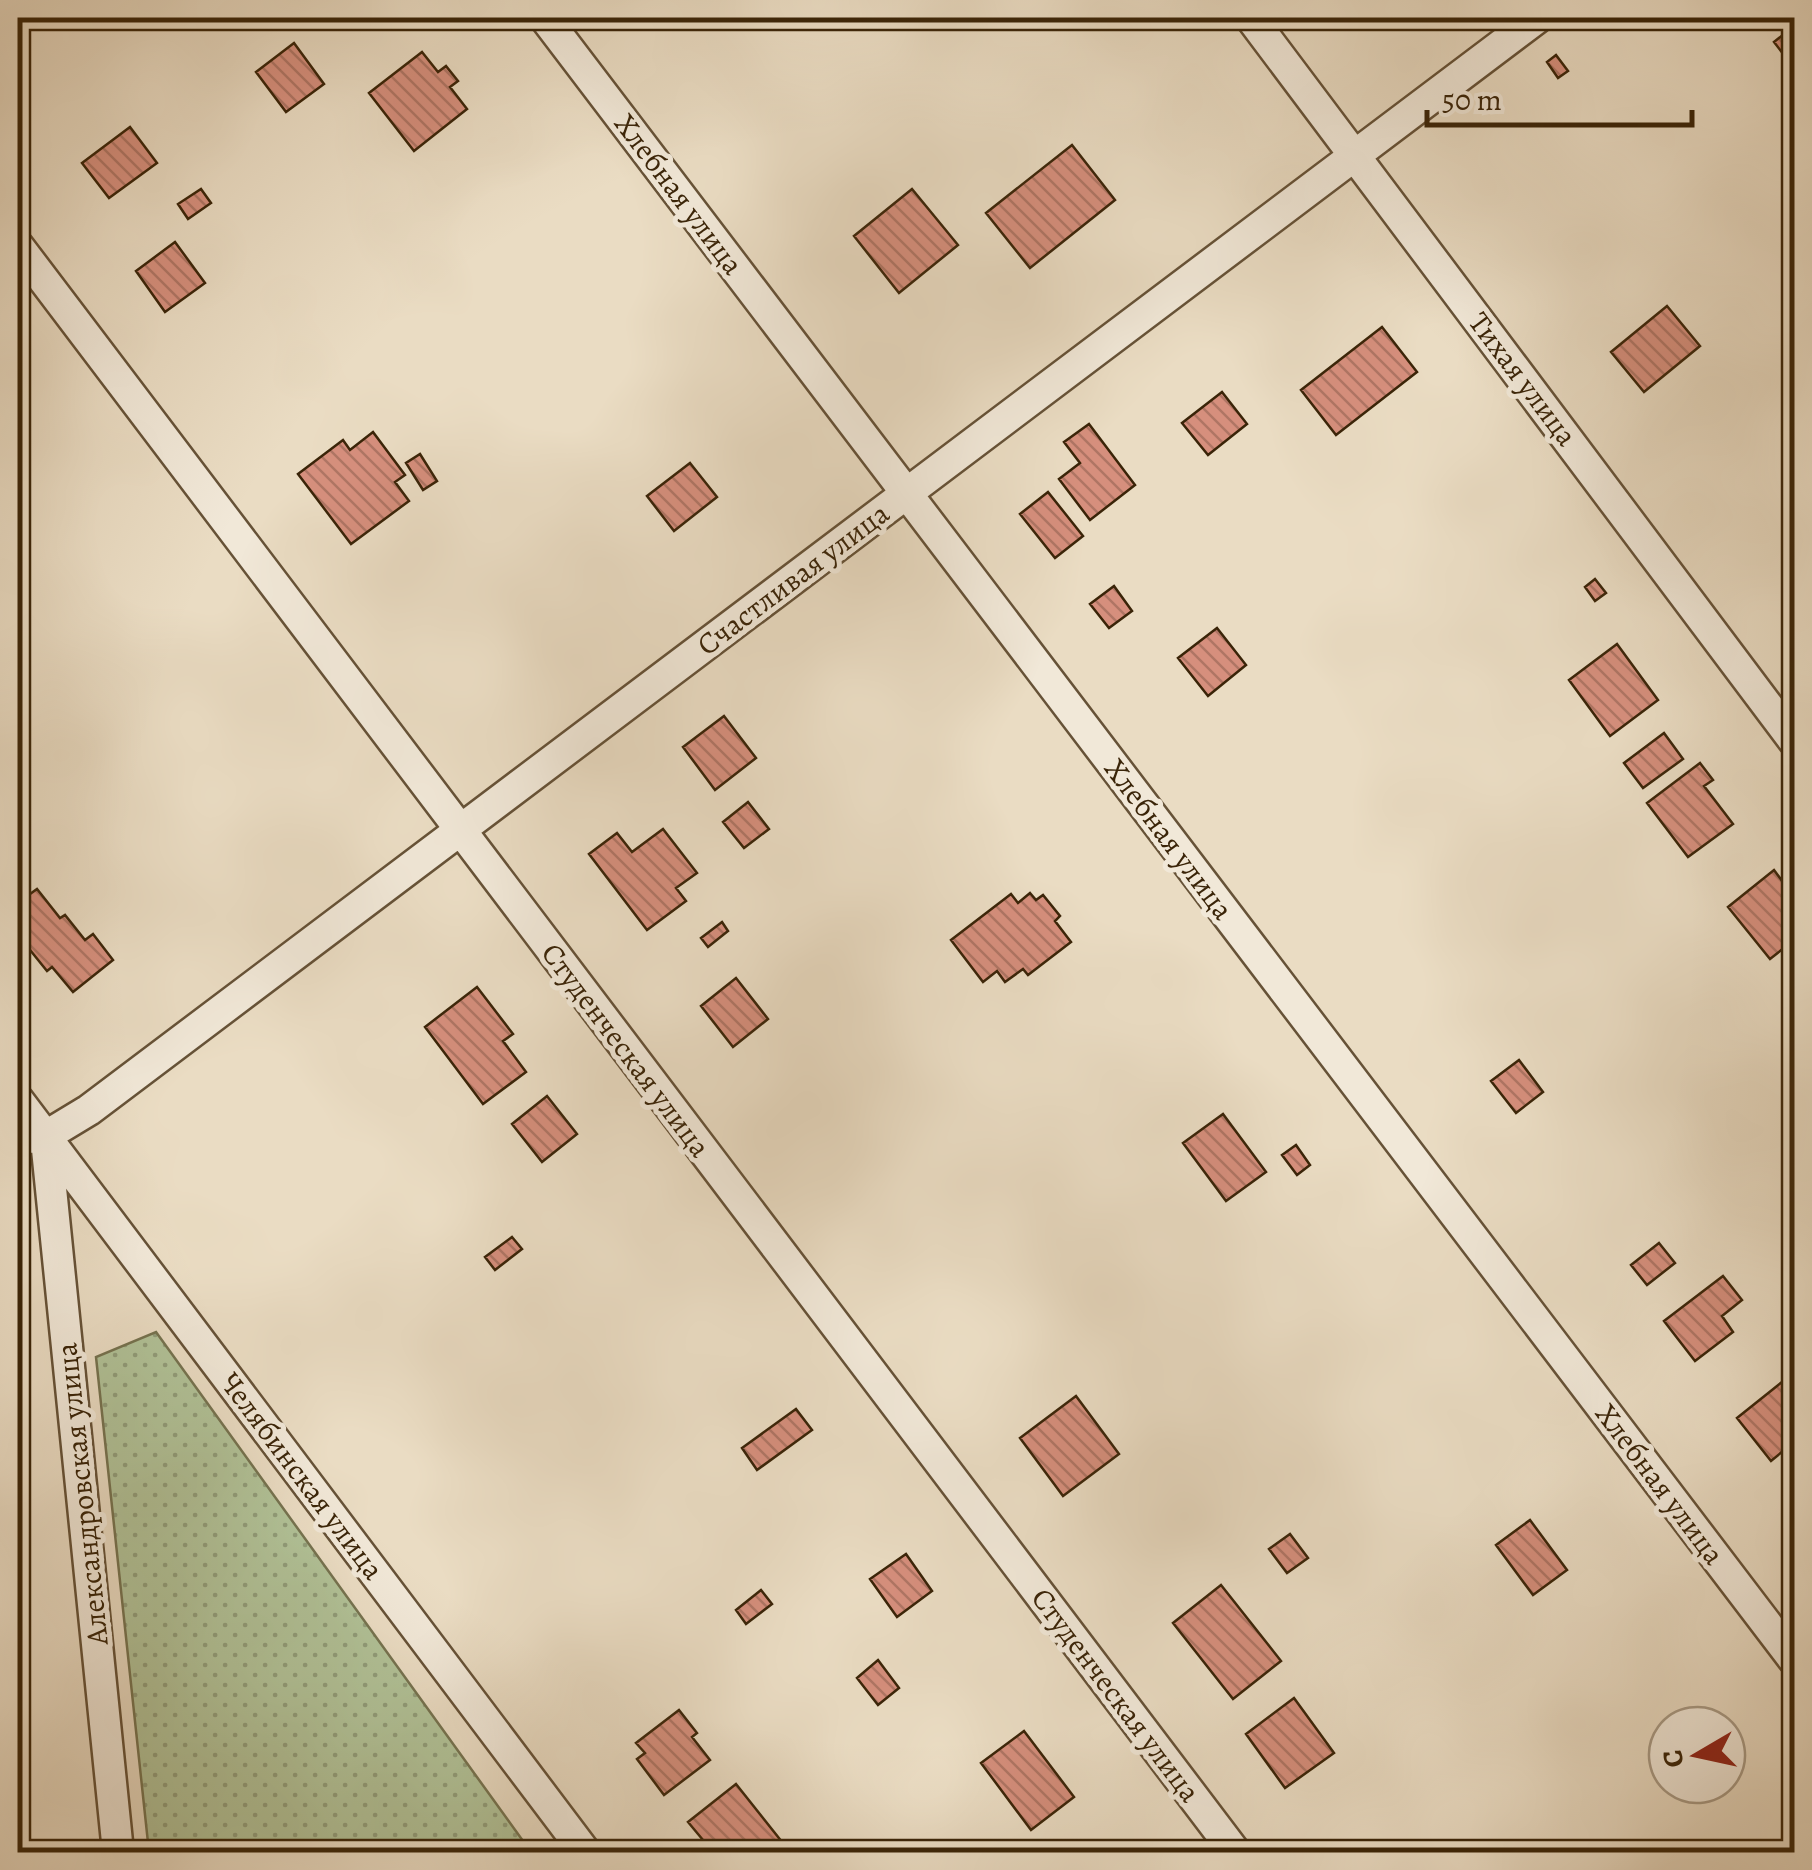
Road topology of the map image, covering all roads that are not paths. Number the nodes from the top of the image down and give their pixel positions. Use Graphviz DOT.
graph roads {
  1 [pos="545,18"];
  2 [pos="1251,18"];
  3 [pos="1537,18"];
  4 [pos="1355,154"];
  5 [pos="18,246"];
  6 [pos="907,494"];
  7 [pos="1794,741"];
  8 [pos="460,830"];
  9 [pos="18,1100"];
  10 [pos="32,1137"];
  11 [pos="1794,1660"];
  12 [pos="118,1852"];
  13 [pos="585,1852"];
  14 [pos="1236,1852"];
  1 -- 6 [label="street, Хлебная улица"];
  2 -- 4 [label="street, Тихая улица"];
  3 -- 4 [label="street, Счастливая улица"];
  4 -- 6 [label="street, Счастливая улица"];
  4 -- 7 [label="street, Тихая улица"];
  5 -- 8 [label="street, Студенческая улица"];
  6 -- 8 [label="street, Счастливая улица"];
  6 -- 11 [label="street, Хлебная улица"];
  8 -- 10 [label="street, Счастливая улица"];
  8 -- 14 [label="street, Студенческая улица"];
  9 -- 10 [label="street, Челябинская улица"];
  10 -- 12 [label="street, Александровская улица"];
  10 -- 13 [label="street, Челябинская улица"];
}
